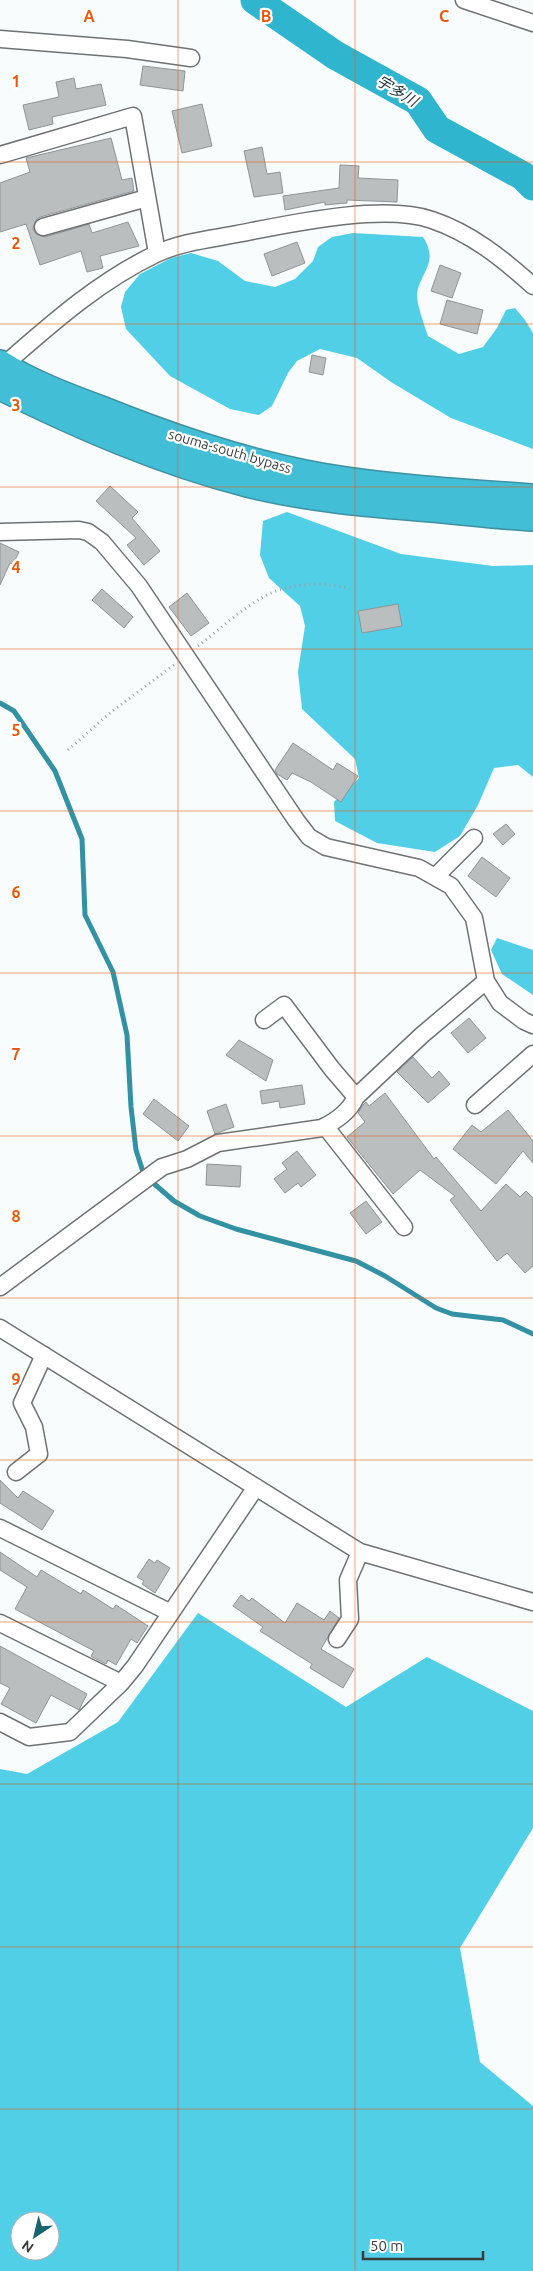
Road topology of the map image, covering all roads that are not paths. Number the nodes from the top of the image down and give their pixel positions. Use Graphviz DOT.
graph roads {
  1 [pos="464,0"];
  2 [pos="491,5"];
  3 [pos="533,23"];
  4 [pos="0,39"];
  5 [pos="191,58"];
  6 [pos="0,155"];
  7 [pos="147,198"];
  8 [pos="43,227"];
  9 [pos="157,253"];
  10 [pos="533,286"];
  11 [pos="1,371"];
  12 [pos="533,497"];
  13 [pos="533,518"];
  14 [pos="0,532"];
  15 [pos="474,838"];
  16 [pos="436,876"];
  17 [pos="486,981"];
  18 [pos="264,1020"];
  19 [pos="533,1025"];
  20 [pos="533,1054"];
  21 [pos="356,1097"];
  22 [pos="475,1105"];
  23 [pos="325,1126"];
  24 [pos="404,1227"];
  25 [pos="0,1287"];
  26 [pos="0,1328"];
  27 [pos="44,1356"];
  28 [pos="16,1472"];
  29 [pos="256,1487"];
  30 [pos="0,1528"];
  31 [pos="360,1552"];
  32 [pos="533,1602"];
  33 [pos="171,1613"];
  34 [pos="0,1623"];
  35 [pos="337,1639"];
  36 [pos="121,1683"];
  37 [pos="0,1722"];
  1 -- 2 [label="street"];
  2 -- 3 [label="street"];
  4 -- 5 [label="street"];
  6 -- 7 [label="street"];
  7 -- 8 [label="street"];
  7 -- 9 [label="street"];
  9 -- 10 [label="street"];
  9 -- 11 [label="street"];
  11 -- 12 [label="highway, souma-south bypass"];
  11 -- 13 [label="highway, souma-south bypass"];
  14 -- 16 [label="street"];
  15 -- 16 [label="street"];
  16 -- 17 [label="street"];
  17 -- 19 [label="street"];
  17 -- 21 [label="street"];
  18 -- 21 [label="street"];
  20 -- 22 [label="street"];
  21 -- 23 [label="street"];
  23 -- 24 [label="street"];
  23 -- 25 [label="street"];
  26 -- 27 [label="street"];
  27 -- 28 [label="street"];
  27 -- 29 [label="street"];
  29 -- 31 [label="street"];
  29 -- 33 [label="street"];
  30 -- 33 [label="street"];
  31 -- 32 [label="street"];
  31 -- 35 [label="street"];
  33 -- 36 [label="street"];
  34 -- 36 [label="street"];
  36 -- 37 [label="street"];
}
